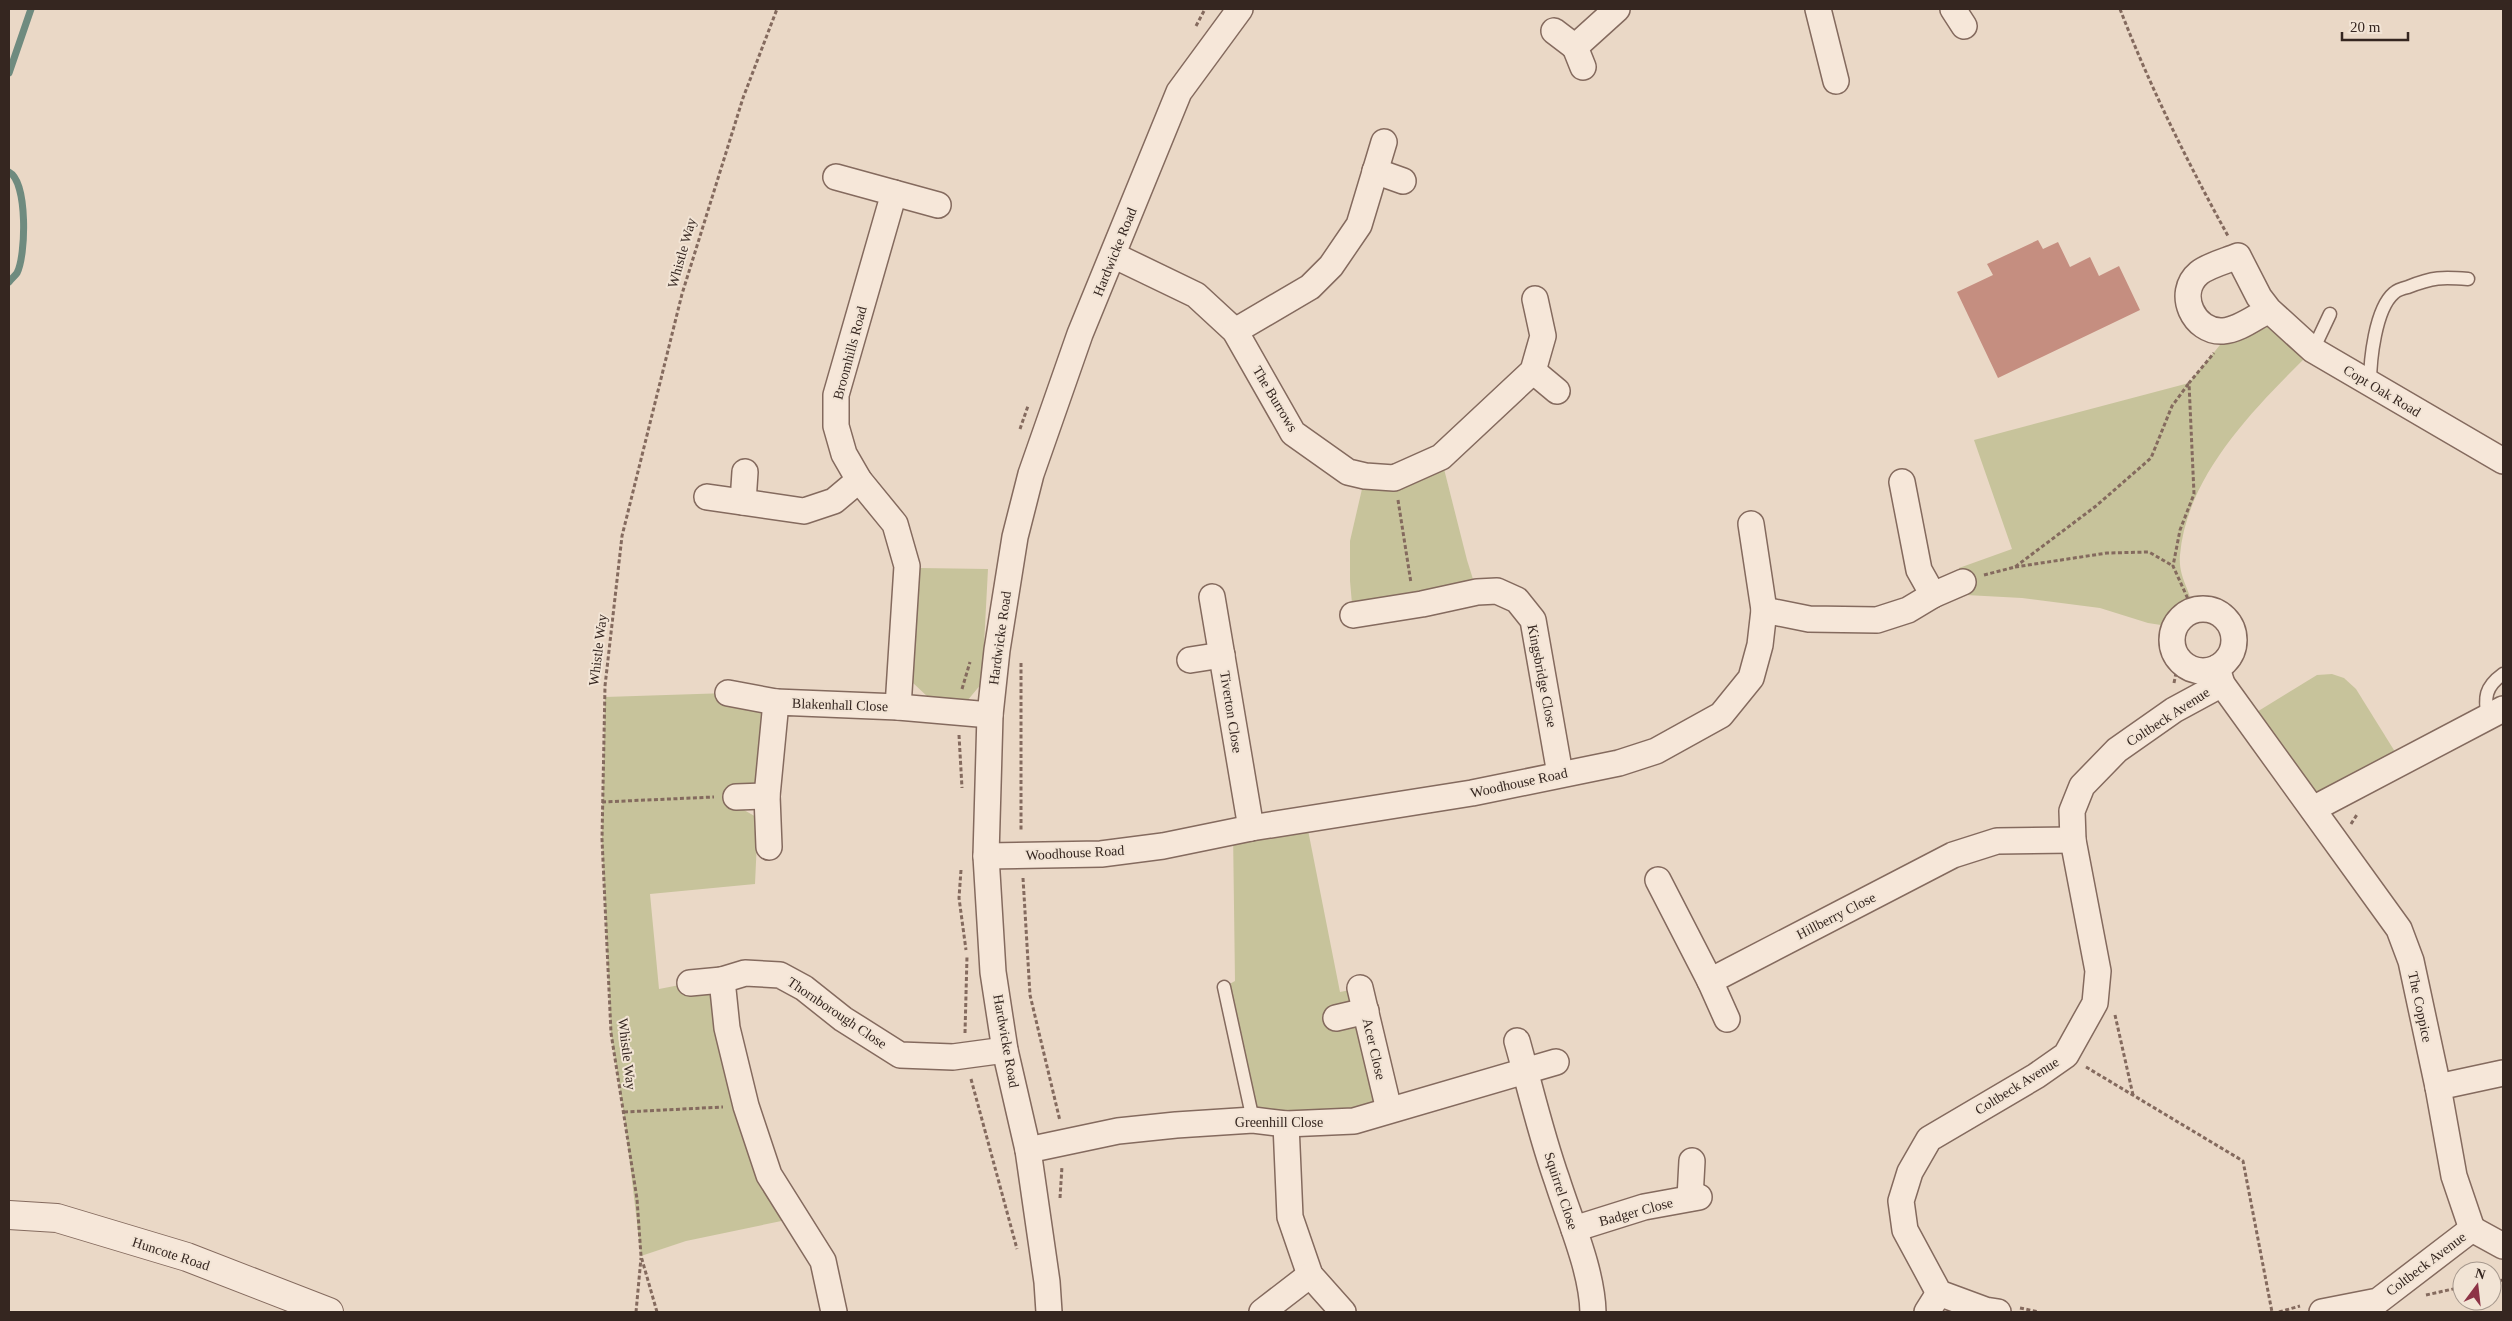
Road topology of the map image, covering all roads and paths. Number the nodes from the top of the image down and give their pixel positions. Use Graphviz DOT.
graph roads {
  1 [pos="777,9"];
  2 [pos="1205,9"];
  3 [pos="1240,9"];
  4 [pos="1617,9"];
  5 [pos="1818,9"];
  6 [pos="2120,9"];
  7 [pos="1196,27"];
  8 [pos="1554,31"];
  9 [pos="1836,82"];
  10 [pos="1384,142"];
  11 [pos="1375,171"];
  12 [pos="836,177"];
  13 [pos="1403,181"];
  14 [pos="894,193"];
  15 [pos="938,205"];
  16 [pos="1113,255"];
  17 [pos="2238,256"];
  18 [pos="2468,279"];
  19 [pos="1534,299"];
  20 [pos="2269,310"];
  21 [pos="2330,314"];
  22 [pos="2233,329"];
  23 [pos="1235,331"];
  24 [pos="2313,350"];
  25 [pos="1533,371"];
  26 [pos="2189,382"];
  27 [pos="2370,384"];
  28 [pos="1557,391"];
  29 [pos="1030,402"];
  30 [pos="1018,436"];
  31 [pos="2503,461"];
  32 [pos="745,472"];
  33 [pos="1394,478"];
  34 [pos="859,480"];
  35 [pos="1902,482"];
  36 [pos="707,497"];
  37 [pos="743,502"];
  38 [pos="1751,524"];
  39 [pos="2173,566"];
  40 [pos="2015,567"];
  41 [pos="1962,582"];
  42 [pos="1933,595"];
  43 [pos="1212,597"];
  44 [pos="1415,605"];
  45 [pos="2191,606"];
  46 [pos="1764,610"];
  47 [pos="1353,615"];
  48 [pos="1021,655"];
  49 [pos="1222,656"];
  50 [pos="971,659"];
  51 [pos="1190,660"];
  52 [pos="2225,671"];
  53 [pos="2503,674"];
  54 [pos="2174,687"];
  55 [pos="728,693"];
  56 [pos="776,702"];
  57 [pos="898,707"];
  58 [pos="957,712"];
  59 [pos="2496,714"];
  60 [pos="990,715"];
  61 [pos="1560,774"];
  62 [pos="963,793"];
  63 [pos="736,796"];
  64 [pos="767,796"];
  65 [pos="602,802"];
  66 [pos="2361,807"];
  67 [pos="2313,809"];
  68 [pos="1250,828"];
  69 [pos="2347,831"];
  70 [pos="2073,840"];
  71 [pos="769,847"];
  72 [pos="1022,855"];
  73 [pos="974,858"];
  74 [pos="1658,880"];
  75 [pos="722,980"];
  76 [pos="1710,981"];
  77 [pos="690,982"];
  78 [pos="1224,987"];
  79 [pos="2114,1011"];
  80 [pos="1336,1018"];
  81 [pos="1727,1018"];
  82 [pos="1517,1040"];
  83 [pos="1005,1050"];
  84 [pos="2066,1055"];
  85 [pos="968,1056"];
  86 [pos="1556,1062"];
  87 [pos="1525,1070"];
  88 [pos="2503,1073"];
  89 [pos="2438,1087"];
  90 [pos="2133,1095"];
  91 [pos="746,1106"];
  92 [pos="1388,1110"];
  93 [pos="624,1112"];
  94 [pos="1253,1120"];
  95 [pos="1286,1124"];
  96 [pos="1063,1143"];
  97 [pos="1028,1150"];
  98 [pos="1692,1161"];
  99 [pos="1059,1207"];
  100 [pos="9,1216"];
  101 [pos="1574,1229"];
  102 [pos="2472,1229"];
  103 [pos="2503,1246"];
  104 [pos="1018,1255"];
  105 [pos="641,1256"];
  106 [pos="1310,1275"];
  107 [pos="1933,1302"];
  108 [pos="2007,1310"];
  109 [pos="329,1312"];
  110 [pos="636,1312"];
  111 [pos="658,1312"];
  112 [pos="834,1312"];
  113 [pos="1049,1312"];
  114 [pos="1262,1312"];
  115 [pos="1343,1312"];
  116 [pos="1593,1312"];
  117 [pos="2039,1312"];
  118 [pos="2272,1312"];
  119 [pos="2322,1312"];
  1 -- 65 [label="path, Whistle Way"];
  2 -- 7 [label="path"];
  3 -- 16 [label="street, Hardwicke Road"];
  4 -- 8 [label="street"];
  5 -- 9 [label="street"];
  6 -- 17 [label="path"];
  10 -- 11 [label="street"];
  11 -- 13 [label="street"];
  11 -- 23 [label="street"];
  12 -- 14 [label="street"];
  14 -- 15 [label="street"];
  14 -- 34 [label="street, Broomhills Road"];
  16 -- 23 [label="street, The Burrows"];
  16 -- 60 [label="street, Hardwicke Road"];
  17 -- 20 [label="street, Copt Oak Road"];
  17 -- 22 [label="street"];
  18 -- 27 [label="lane"];
  19 -- 25 [label="street"];
  20 -- 22 [label="street"];
  20 -- 24 [label="street, Copt Oak Road"];
  21 -- 24 [label="lane"];
  22 -- 26 [label="path"];
  23 -- 33 [label="street, The Burrows"];
  24 -- 27 [label="street, Copt Oak Road"];
  25 -- 28 [label="street"];
  25 -- 33 [label="street, The Burrows"];
  26 -- 39 [label="path"];
  26 -- 40 [label="path"];
  27 -- 31 [label="street, Copt Oak Road"];
  29 -- 30 [label="path"];
  32 -- 37 [label="street"];
  33 -- 44 [label="path"];
  34 -- 37 [label="street"];
  34 -- 57 [label="street, Broomhills Road"];
  35 -- 42 [label="street"];
  36 -- 37 [label="street"];
  38 -- 46 [label="street, Woodhouse Road"];
  39 -- 40 [label="path"];
  39 -- 45 [label="path"];
  40 -- 41 [label="path"];
  41 -- 42 [label="street"];
  42 -- 46 [label="street"];
  43 -- 49 [label="street, Tiverton Close"];
  44 -- 47 [label="street, Kingsbridge Close"];
  44 -- 61 [label="street, Kingsbridge Close"];
  45 -- 52 [label="street"];
  45 -- 52 [label="path"];
  45 -- 52 [label="street"];
  45 -- 54 [label="path"];
  46 -- 61 [label="street, Woodhouse Road"];
  48 -- 72 [label="path"];
  49 -- 51 [label="street"];
  49 -- 68 [label="street, Tiverton Close"];
  50 -- 58 [label="path"];
  52 -- 67 [label="street, The Coppice"];
  52 -- 70 [label="street, Coltbeck Avenue"];
  53 -- 59 [label="lane"];
  55 -- 56 [label="street"];
  56 -- 57 [label="street, Blakenhall Close"];
  56 -- 64 [label="street, Blakenhall Close"];
  57 -- 58 [label="street, Blakenhall Close"];
  58 -- 60 [label="street, Blakenhall Close"];
  58 -- 62 [label="path"];
  59 -- 67 [label="street"];
  60 -- 73 [label="street, Hardwicke Road"];
  61 -- 68 [label="street, Woodhouse Road"];
  63 -- 64 [label="street"];
  63 -- 65 [label="path"];
  64 -- 71 [label="street, Blakenhall Close"];
  65 -- 93 [label="path, Whistle Way"];
  66 -- 69 [label="path"];
  67 -- 89 [label="street, The Coppice"];
  68 -- 72 [label="street, Woodhouse Road"];
  70 -- 76 [label="street, Hillberry Close"];
  70 -- 84 [label="street, Coltbeck Avenue"];
  72 -- 73 [label="street, Woodhouse Road"];
  72 -- 96 [label="path"];
  73 -- 83 [label="street, Hardwicke Road"];
  73 -- 85 [label="path"];
  74 -- 76 [label="street"];
  75 -- 77 [label="street, Thornborough Close"];
  75 -- 85 [label="street, Thornborough Close"];
  75 -- 91 [label="street"];
  76 -- 81 [label="street"];
  78 -- 94 [label="lane"];
  79 -- 90 [label="path"];
  80 -- 92 [label="street, Acer Close"];
  82 -- 87 [label="street, Squirrel Close"];
  83 -- 85 [label="street, Thornborough Close"];
  83 -- 97 [label="street, Hardwicke Road"];
  84 -- 90 [label="path"];
  84 -- 107 [label="street, Coltbeck Avenue"];
  85 -- 104 [label="path"];
  86 -- 87 [label="street, Greenhill Close"];
  87 -- 92 [label="street, Greenhill Close"];
  87 -- 101 [label="street, Squirrel Close"];
  88 -- 89 [label="street"];
  89 -- 102 [label="street, The Coppice"];
  90 -- 118 [label="path"];
  91 -- 93 [label="path"];
  91 -- 112 [label="street"];
  92 -- 95 [label="street, Greenhill Close"];
  93 -- 105 [label="path, Whistle Way"];
  94 -- 95 [label="street, Greenhill Close"];
  94 -- 96 [label="street, Greenhill Close"];
  95 -- 106 [label="street"];
  96 -- 97 [label="street, Greenhill Close"];
  96 -- 99 [label="path"];
  97 -- 113 [label="street, Hardwicke Road"];
  98 -- 101 [label="street, Badger Close"];
  100 -- 109 [label="street, Huncote Road"];
  101 -- 116 [label="street, Squirrel Close"];
  102 -- 103 [label="street"];
  102 -- 119 [label="street, Coltbeck Avenue"];
  105 -- 110 [label="path"];
  105 -- 111 [label="path, Whistle Way"];
  106 -- 114 [label="street"];
  106 -- 115 [label="street"];
  107 -- 108 [label="street, Coltbeck Avenue"];
  108 -- 117 [label="path"];
}
